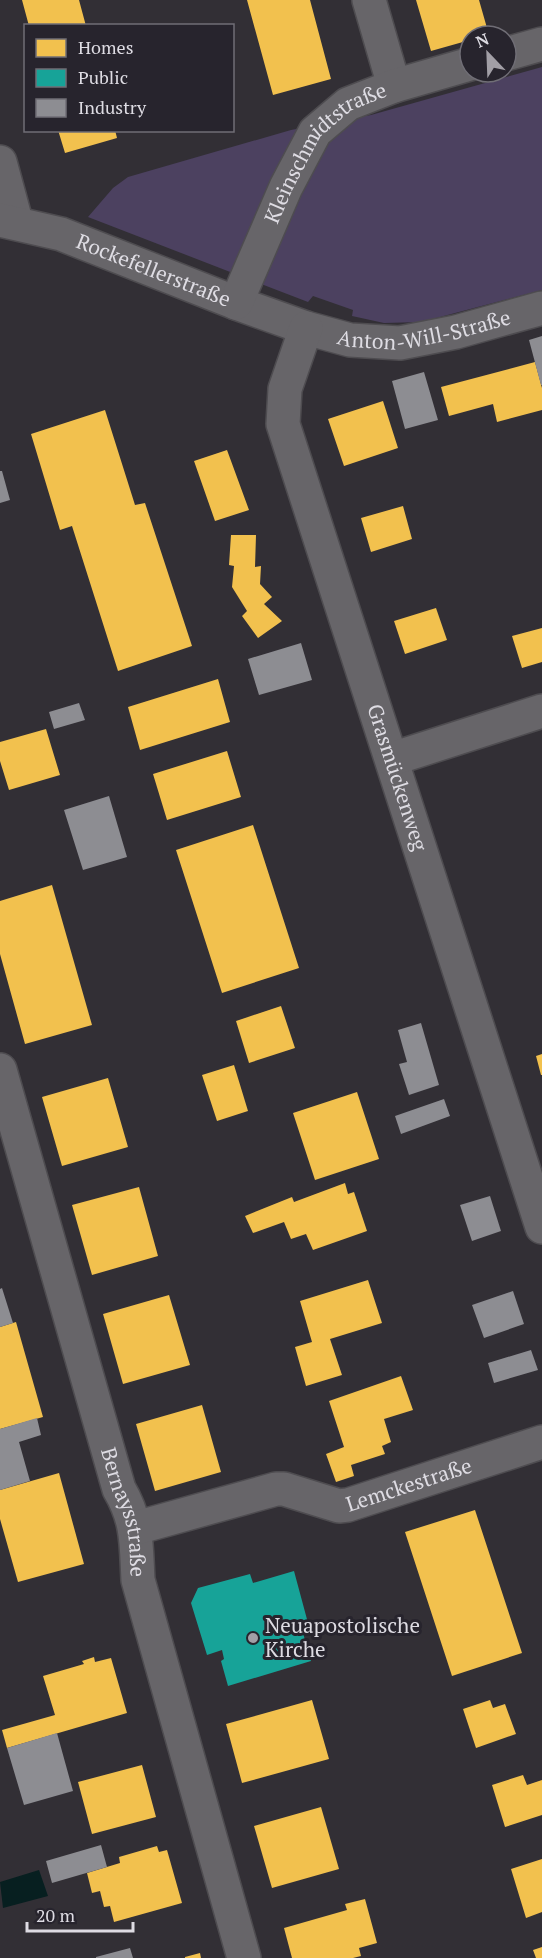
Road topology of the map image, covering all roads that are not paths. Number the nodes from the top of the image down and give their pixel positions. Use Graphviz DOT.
graph roads {
  1 [pos="369,0"];
  2 [pos="542,44"];
  3 [pos="518,51"];
  4 [pos="458,67"];
  5 [pos="394,86"];
  6 [pos="0,162"];
  7 [pos="8,221"];
  8 [pos="236,303"];
  9 [pos="542,308"];
  10 [pos="306,328"];
  11 [pos="542,711"];
  12 [pos="392,759"];
  13 [pos="0,1070"];
  14 [pos="535,1184"];
  15 [pos="542,1227"];
  16 [pos="542,1442"];
  17 [pos="136,1528"];
  18 [pos="244,1958"];
  1 -- 5 [label="street"];
  2 -- 3 [label="street"];
  4 -- 5 [label="street, Kleinschmidtstraße"];
  5 -- 8 [label="street, Kleinschmidtstraße"];
  6 -- 7 [label="street"];
  7 -- 8 [label="street, Rockefellerstraße"];
  8 -- 10 [label="street, Rockefellerstraße"];
  9 -- 10 [label="street, Anton-Will-Straße"];
  10 -- 12 [label="street, Grasmückenweg"];
  11 -- 12 [label="street"];
  12 -- 14 [label="street, Grasmückenweg"];
  13 -- 17 [label="street, Bernaysstraße"];
  14 -- 15 [label="street, Grasmückenweg"];
  16 -- 17 [label="street, Lemckestraße"];
  17 -- 18 [label="street, Bernaysstraße"];
}
